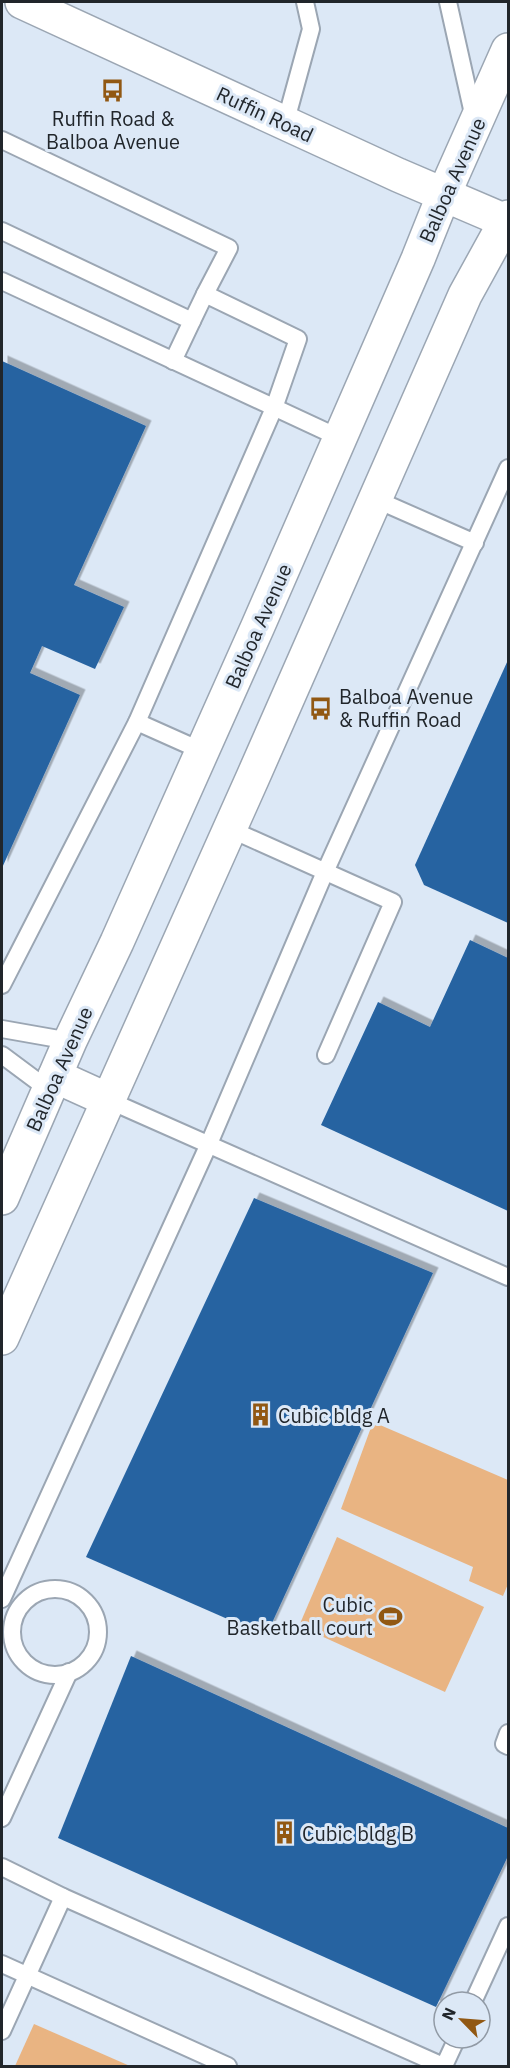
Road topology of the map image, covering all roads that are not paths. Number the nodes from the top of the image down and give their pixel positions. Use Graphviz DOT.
graph roads {
  1 [pos="22,2"];
  2 [pos="305,2"];
  3 [pos="448,2"];
  4 [pos="508,50"];
  5 [pos="285,124"];
  6 [pos="476,124"];
  7 [pos="2,140"];
  8 [pos="444,194"];
  9 [pos="508,220"];
  10 [pos="2,231"];
  11 [pos="2,281"];
  12 [pos="205,294"];
  13 [pos="192,321"];
  14 [pos="173,361"];
  15 [pos="274,408"];
  16 [pos="340,438"];
  17 [pos="508,468"];
  18 [pos="375,499"];
  19 [pos="475,543"];
  20 [pos="137,722"];
  21 [pos="202,751"];
  22 [pos="230,829"];
  23 [pos="325,872"];
  24 [pos="2,985"];
  25 [pos="2,1029"];
  26 [pos="70,1041"];
  27 [pos="326,1054"];
  28 [pos="2,1055"];
  29 [pos="52,1083"];
  30 [pos="108,1100"];
  31 [pos="208,1146"];
  32 [pos="12,1149"];
  33 [pos="2,1198"];
  34 [pos="508,1277"];
  35 [pos="2,1338"];
  36 [pos="2,1599"];
  37 [pos="8,1621"];
  38 [pos="69,1672"];
  39 [pos="508,1733"];
  40 [pos="508,1746"];
  41 [pos="2,1818"];
  42 [pos="2,1868"];
  43 [pos="63,1897"];
  44 [pos="508,1926"];
  45 [pos="2,1964"];
  46 [pos="27,1976"];
  47 [pos="479,1990"];
  48 [pos="2,2031"];
  49 [pos="451,2050"];
  50 [pos="228,2067"];
  51 [pos="443,2067"];
  1 -- 5 [label="main road, Ruffin Road"];
  2 -- 5 [label="lane"];
  3 -- 6 [label="lane"];
  4 -- 6 [label="main road, Balboa Avenue"];
  5 -- 8 [label="main road, Ruffin Road"];
  6 -- 8 [label="main road, Balboa Avenue"];
  7 -- 12 [label="lane"];
  8 -- 9 [label="main road, Ruffin Road"];
  8 -- 16 [label="main road, Balboa Avenue"];
  9 -- 18 [label="main road"];
  10 -- 13 [label="lane"];
  11 -- 14 [label="lane"];
  12 -- 13 [label="lane"];
  12 -- 15 [label="lane"];
  13 -- 14 [label="lane"];
  14 -- 15 [label="lane"];
  15 -- 16 [label="lane"];
  15 -- 20 [label="lane"];
  16 -- 21 [label="main road, Balboa Avenue"];
  17 -- 19 [label="lane"];
  18 -- 19 [label="lane"];
  18 -- 22 [label="main road"];
  19 -- 23 [label="lane"];
  20 -- 21 [label="lane"];
  20 -- 24 [label="lane"];
  21 -- 26 [label="main road, Balboa Avenue"];
  22 -- 23 [label="lane"];
  22 -- 30 [label="main road"];
  23 -- 27 [label="lane"];
  23 -- 31 [label="lane"];
  25 -- 26 [label="lane"];
  26 -- 29 [label="main road, Balboa Avenue"];
  28 -- 29 [label="lane"];
  29 -- 30 [label="main road"];
  29 -- 32 [label="main road, Balboa Avenue"];
  30 -- 31 [label="lane"];
  30 -- 35 [label="main road"];
  31 -- 34 [label="lane"];
  31 -- 36 [label="lane"];
  32 -- 33 [label="main road, Balboa Avenue"];
  37 -- 38 [label="lane"];
  37 -- 38 [label="lane"];
  38 -- 41 [label="lane"];
  39 -- 40 [label="lane"];
  42 -- 43 [label="lane"];
  43 -- 46 [label="lane"];
  43 -- 51 [label="lane"];
  44 -- 47 [label="lane"];
  45 -- 46 [label="lane"];
  46 -- 48 [label="lane"];
  46 -- 50 [label="lane"];
  49 -- 51 [label="lane"];
}
